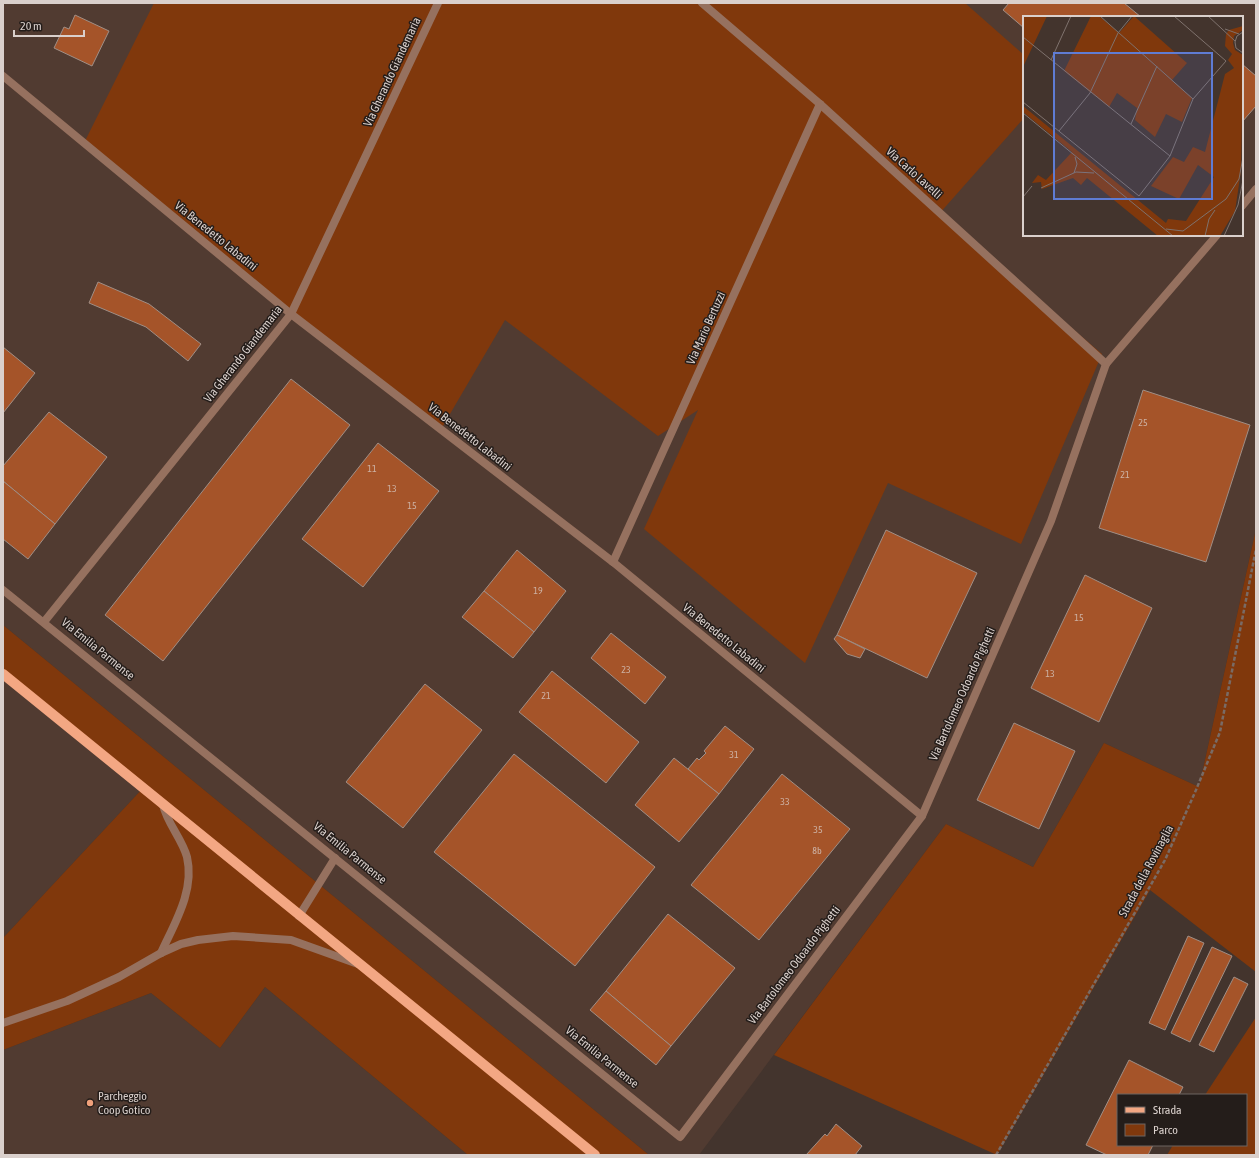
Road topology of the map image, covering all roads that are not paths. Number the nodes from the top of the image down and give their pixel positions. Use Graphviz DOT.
graph roads {
  1 [pos="438,3"];
  2 [pos="702,3"];
  3 [pos="3,76"];
  4 [pos="820,104"];
  5 [pos="1256,189"];
  6 [pos="1243,205"];
  7 [pos="1216,236"];
  8 [pos="291,314"];
  9 [pos="1106,364"];
  10 [pos="613,562"];
  11 [pos="3,590"];
  12 [pos="44,622"];
  13 [pos="3,674"];
  14 [pos="163,805"];
  15 [pos="922,816"];
  16 [pos="335,858"];
  17 [pos="299,916"];
  18 [pos="161,953"];
  19 [pos="359,964"];
  20 [pos="3,1023"];
  21 [pos="680,1137"];
  22 [pos="595,1155"];
  1 -- 8 [label="street, Via Gherando Giandemaria"];
  2 -- 4 [label="street, Via Carlo Lavelli"];
  3 -- 8 [label="street, Via Benedetto Labadini"];
  4 -- 9 [label="street, Via Carlo Lavelli"];
  4 -- 10 [label="street, Via Mario Bertuzzi"];
  5 -- 6 [label="street"];
  7 -- 9 [label="street, Via Bartolomeo Odoardo Pighetti"];
  8 -- 10 [label="street, Via Benedetto Labadini"];
  8 -- 12 [label="street, Via Gherando Giandemaria"];
  9 -- 15 [label="street, Via Bartolomeo Odoardo Pighetti"];
  10 -- 15 [label="street, Via Benedetto Labadini"];
  11 -- 12 [label="street, Via Emilia Parmense"];
  12 -- 16 [label="street, Via Emilia Parmense"];
  13 -- 14 [label="main road"];
  14 -- 17 [label="main road"];
  14 -- 18 [label="street"];
  15 -- 21 [label="street, Via Bartolomeo Odoardo Pighetti"];
  16 -- 17 [label="street"];
  16 -- 21 [label="street, Via Emilia Parmense"];
  17 -- 19 [label="main road"];
  18 -- 19 [label="street"];
  18 -- 20 [label="street"];
  19 -- 22 [label="main road"];
}
